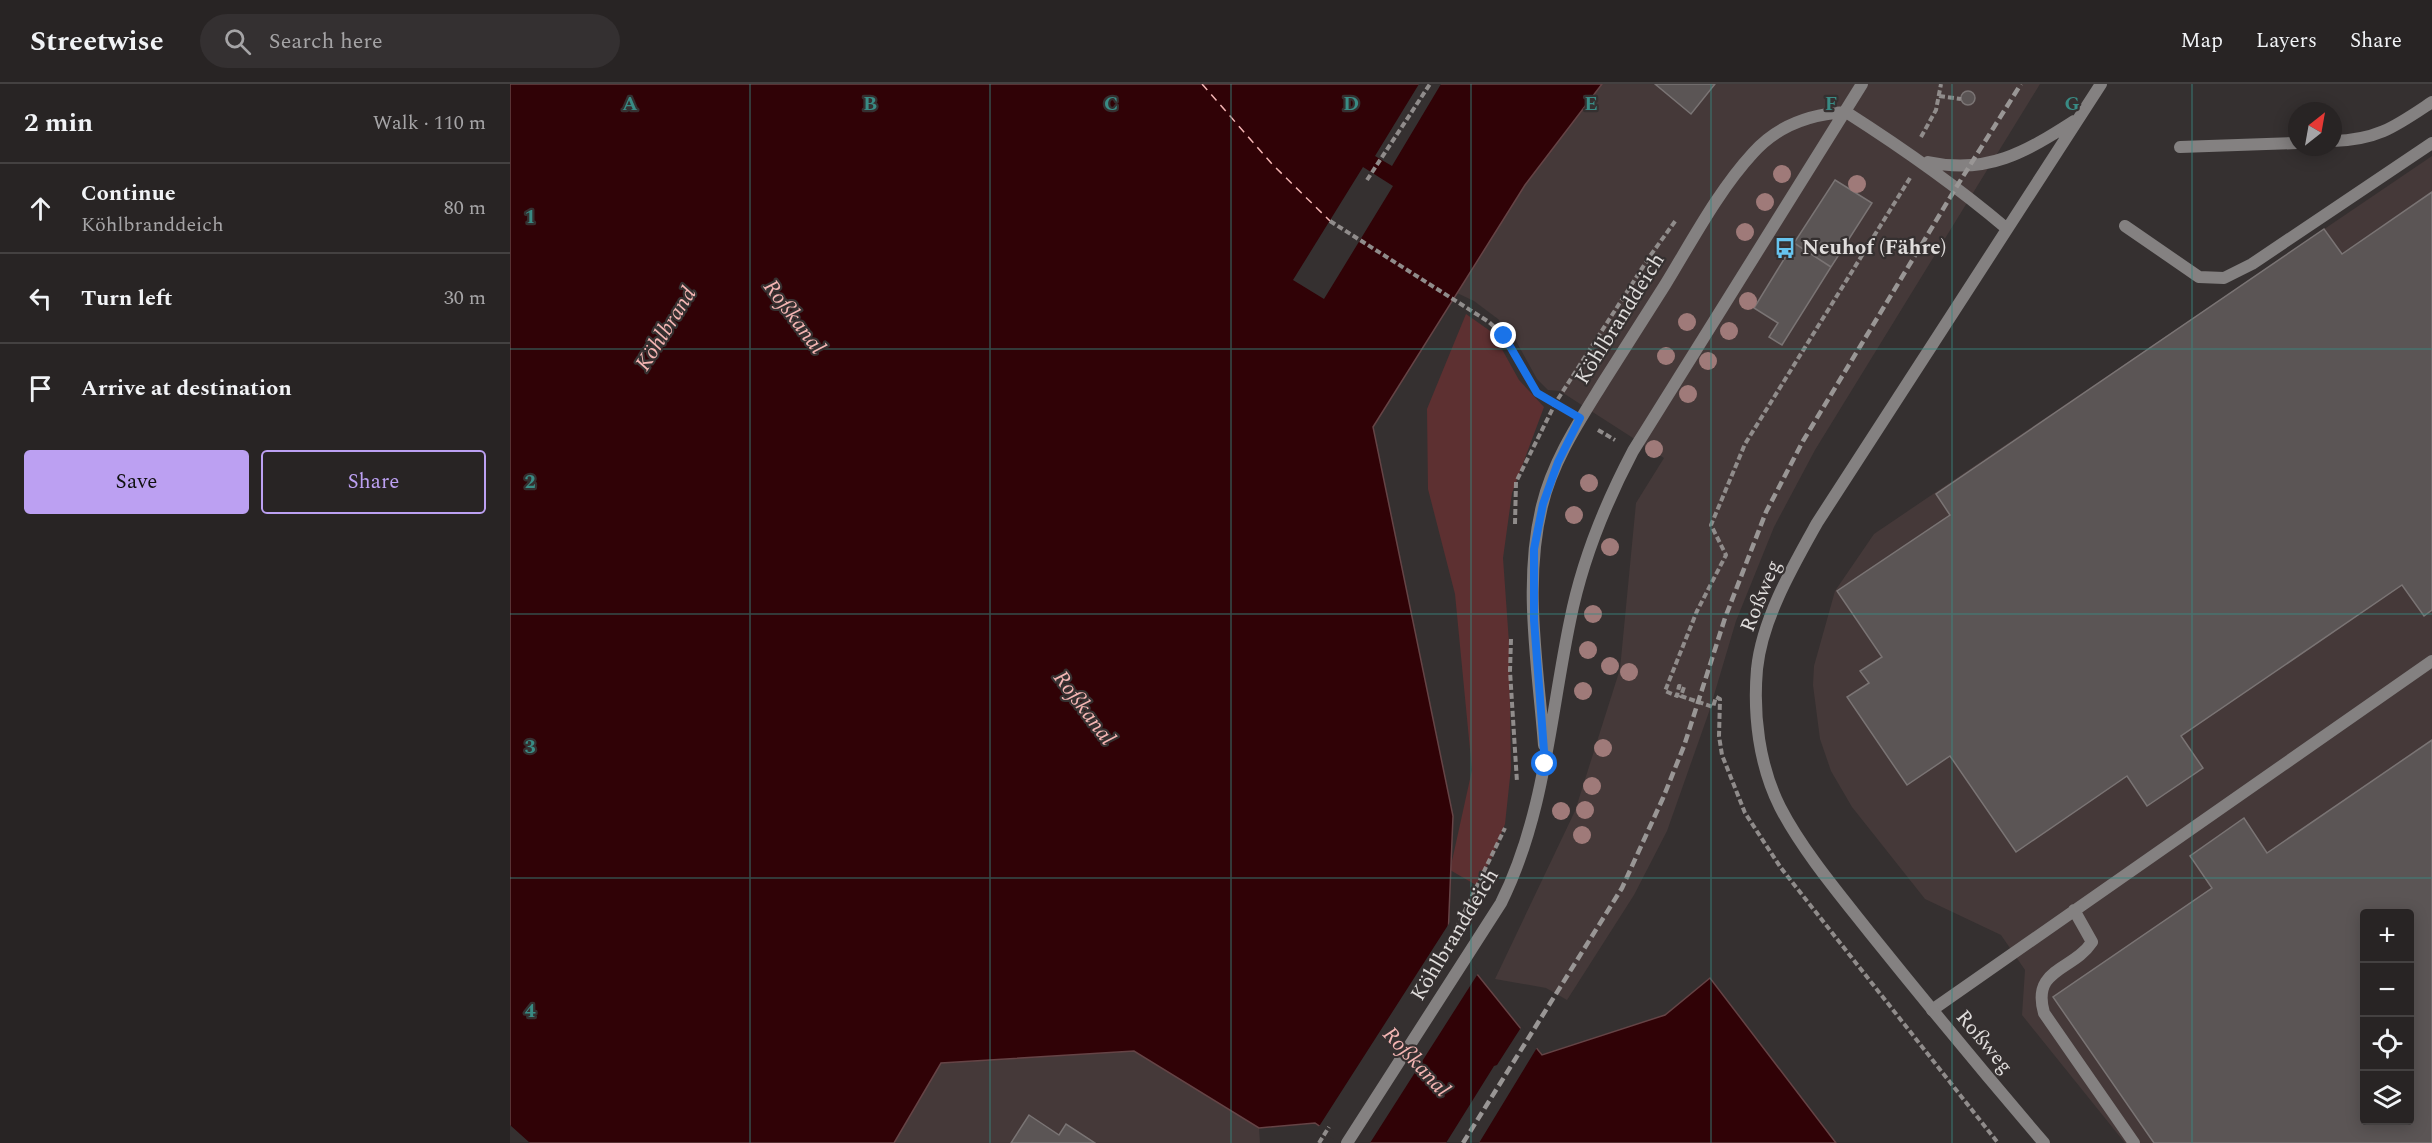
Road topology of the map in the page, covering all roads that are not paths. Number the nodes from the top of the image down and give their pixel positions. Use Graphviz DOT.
graph roads {
  1 [pos="1862,84"];
  2 [pos="2101,84"];
  3 [pos="2432,102"];
  4 [pos="1846,112"];
  5 [pos="2078,119"];
  6 [pos="2342,141"];
  7 [pos="2288,143"];
  8 [pos="2432,143"];
  9 [pos="2180,147"];
  10 [pos="1917,157"];
  11 [pos="2125,226"];
  12 [pos="2006,228"];
  13 [pos="2432,661"];
  14 [pos="1545,764"];
  15 [pos="2074,910"];
  16 [pos="1932,1010"];
  17 [pos="1347,1143"];
  18 [pos="2044,1143"];
  19 [pos="2134,1143"];
  1 -- 4 [label="street, Köhlbranddeich"];
  2 -- 5 [label="street, Roßweg"];
  3 -- 6 [label="street"];
  4 -- 10 [label="street"];
  4 -- 14 [label="street, Köhlbranddeich"];
  4 -- 14 [label="street, Köhlbranddeich"];
  5 -- 10 [label="street"];
  5 -- 12 [label="street, Roßweg"];
  7 -- 9 [label="street"];
  8 -- 11 [label="street"];
  10 -- 12 [label="street"];
  12 -- 16 [label="street, Roßweg"];
  13 -- 15 [label="street"];
  14 -- 17 [label="street, Köhlbranddeich"];
  15 -- 16 [label="street"];
  15 -- 19 [label="street"];
  16 -- 18 [label="street, Roßweg"];
}
